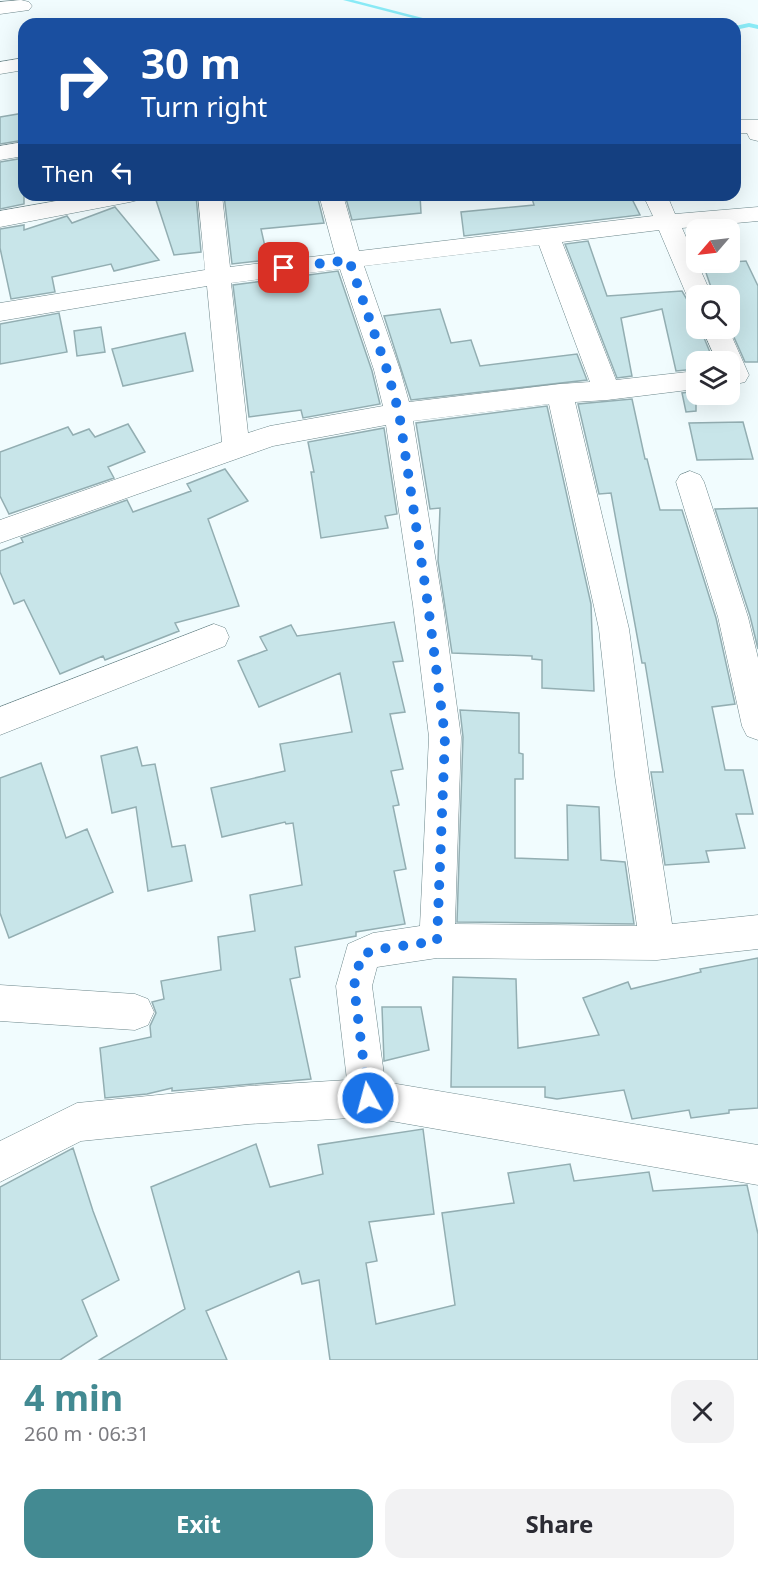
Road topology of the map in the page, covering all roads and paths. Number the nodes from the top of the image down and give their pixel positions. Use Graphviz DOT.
graph roads {
  1 [pos="22,6"];
  2 [pos="0,8"];
  3 [pos="18,65"];
  4 [pos="0,68"];
  5 [pos="741,127"];
  6 [pos="758,135"];
  7 [pos="18,150"];
  8 [pos="0,153"];
  9 [pos="97,201"];
  10 [pos="211,201"];
  11 [pos="333,201"];
  12 [pos="657,201"];
  13 [pos="758,214"];
  14 [pos="0,219"];
  15 [pos="666,222"];
  16 [pos="549,236"];
  17 [pos="349,260"];
  18 [pos="219,276"];
  19 [pos="695,285"];
  20 [pos="0,312"];
  21 [pos="721,339"];
  22 [pos="741,374"];
  23 [pos="686,381"];
  24 [pos="607,391"];
  25 [pos="560,393"];
  26 [pos="399,413"];
  27 [pos="236,447"];
  28 [pos="690,482"];
  29 [pos="0,532"];
  30 [pos="746,616"];
  31 [pos="214,637"];
  32 [pos="0,721"];
  33 [pos="758,726"];
  34 [pos="758,932"];
  35 [pos="437,941"];
  36 [pos="657,943"];
  37 [pos="0,1003"];
  38 [pos="135,1012"];
  39 [pos="368,1098"];
  40 [pos="0,1162"];
  41 [pos="758,1165"];
  1 -- 2 [label="street"];
  3 -- 4 [label="street"];
  5 -- 6 [label="street"];
  7 -- 8 [label="street"];
  9 -- 14 [label="street"];
  10 -- 18 [label="street"];
  11 -- 17 [label="street"];
  12 -- 15 [label="street"];
  13 -- 15 [label="street"];
  15 -- 16 [label="street"];
  15 -- 19 [label="street"];
  16 -- 17 [label="street"];
  16 -- 24 [label="street"];
  17 -- 18 [label="street"];
  17 -- 26 [label="street"];
  18 -- 20 [label="street"];
  18 -- 27 [label="street"];
  21 -- 22 [label="street"];
  23 -- 24 [label="street"];
  24 -- 25 [label="street"];
  25 -- 26 [label="street"];
  25 -- 36 [label="street"];
  26 -- 27 [label="street"];
  26 -- 35 [label="street"];
  27 -- 29 [label="street"];
  28 -- 30 [label="street"];
  30 -- 33 [label="street"];
  31 -- 32 [label="street"];
  34 -- 36 [label="street"];
  35 -- 36 [label="street"];
  35 -- 39 [label="street"];
  37 -- 38 [label="street"];
  39 -- 40 [label="street"];
  39 -- 41 [label="street"];
}
